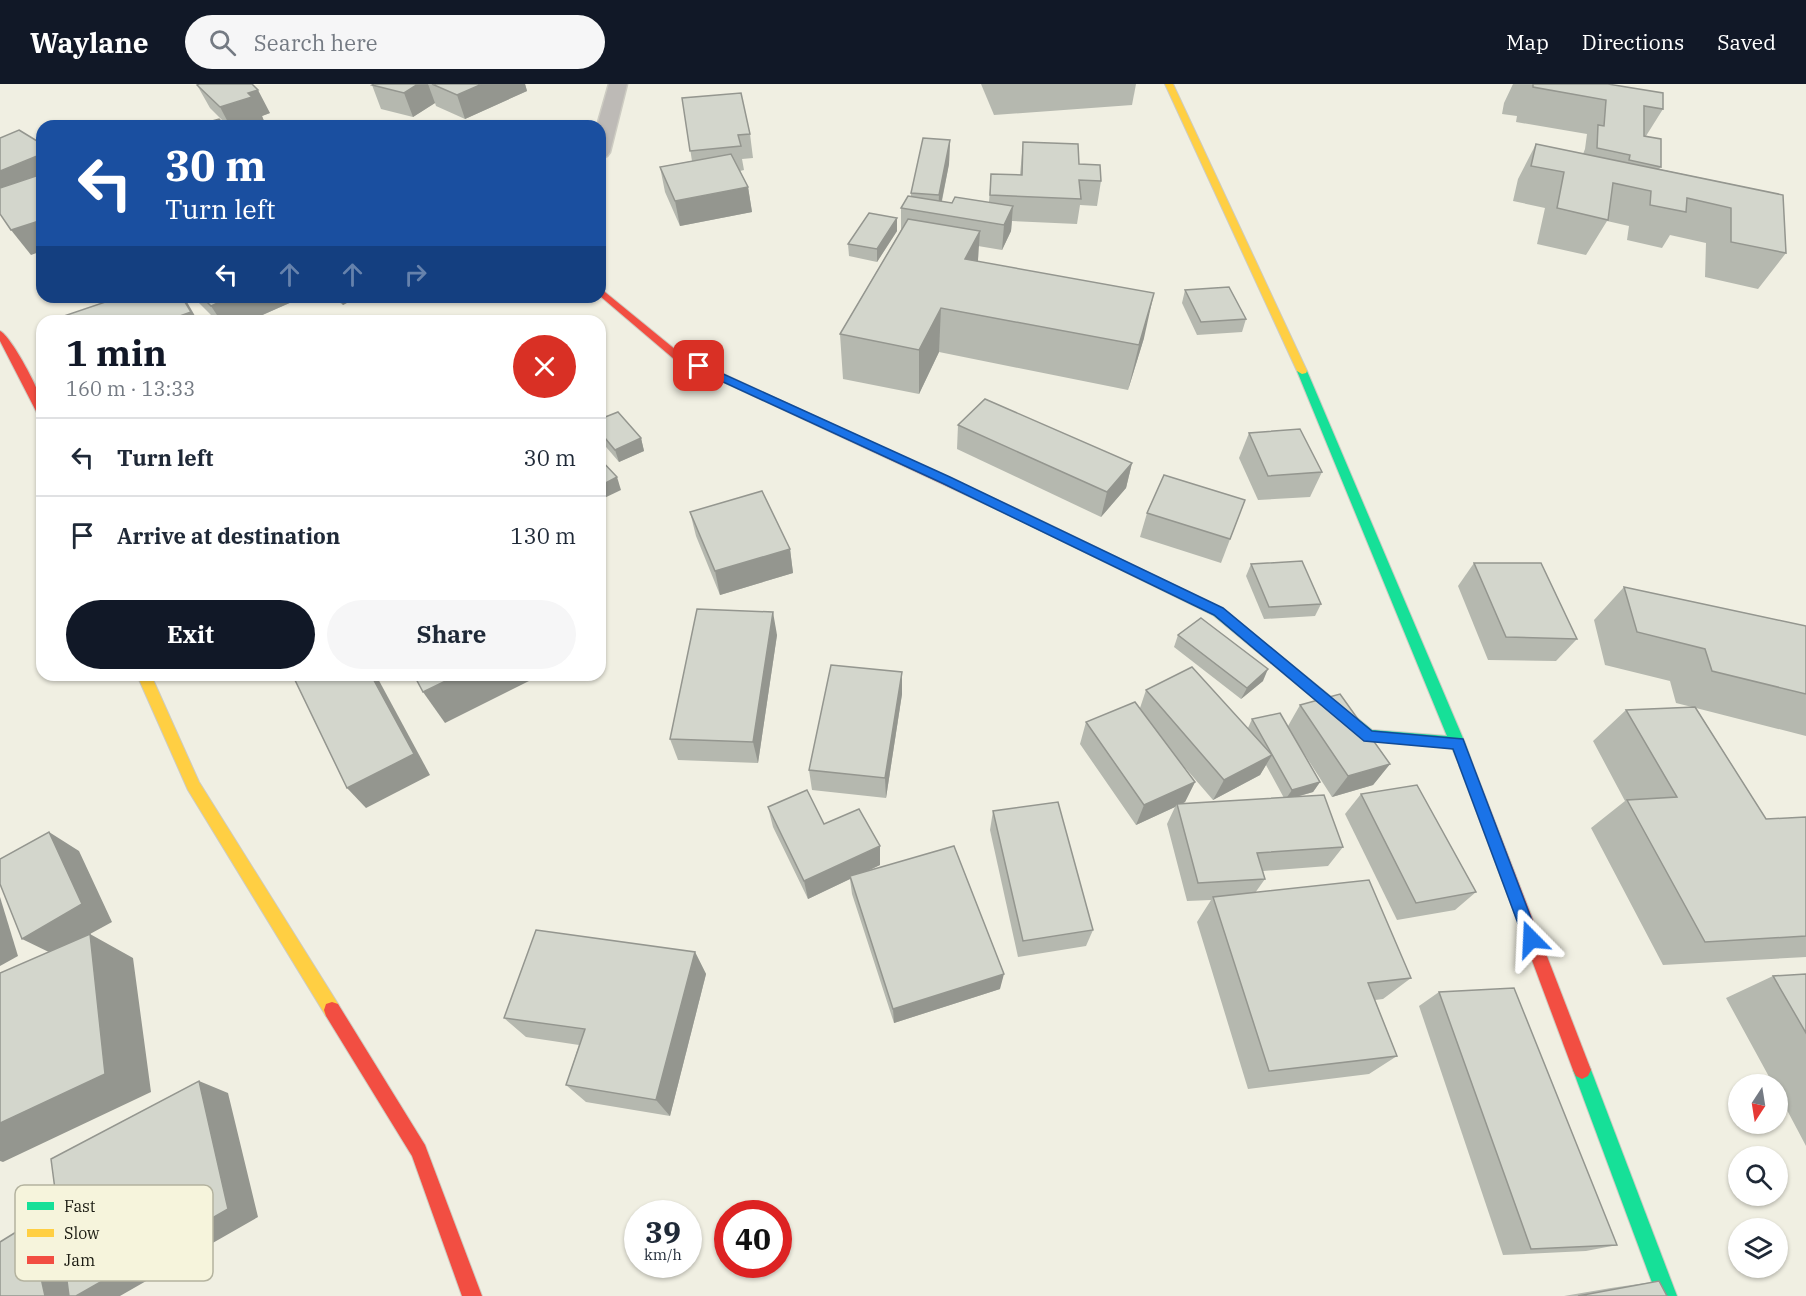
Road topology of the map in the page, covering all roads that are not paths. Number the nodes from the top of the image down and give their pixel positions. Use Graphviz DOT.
graph roads {
  1 [pos="618,84"];
  2 [pos="1169,84"];
  3 [pos="606,129"];
  4 [pos="606,296"];
  5 [pos="0,334"];
  6 [pos="36,401"];
  7 [pos="147,681"];
  8 [pos="1458,743"];
  9 [pos="472,1296"];
  10 [pos="1667,1296"];
  1 -- 3 [label="street"];
  2 -- 8 [label="street"];
  4 -- 8 [label="street"];
  5 -- 6 [label="street"];
  7 -- 9 [label="street"];
  8 -- 10 [label="street"];
}
